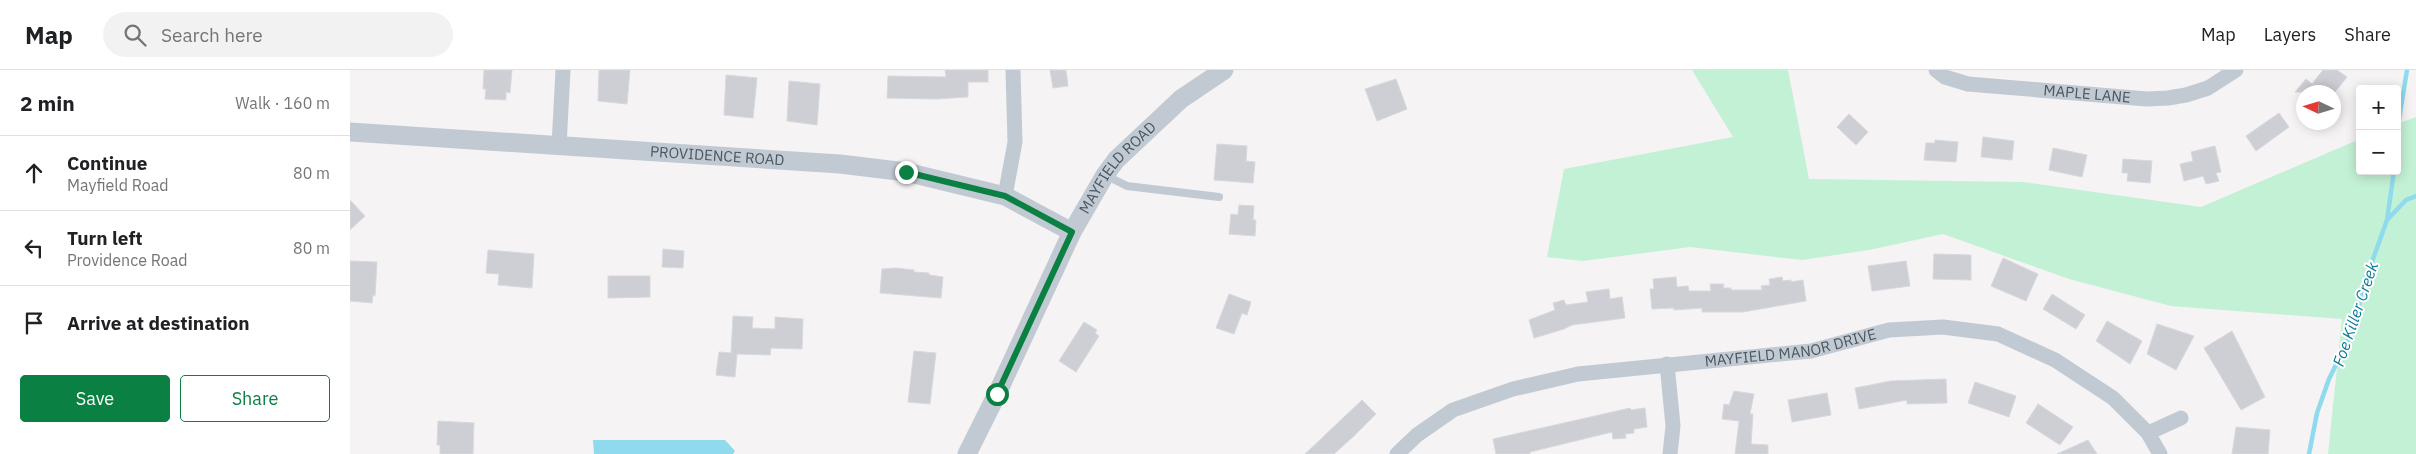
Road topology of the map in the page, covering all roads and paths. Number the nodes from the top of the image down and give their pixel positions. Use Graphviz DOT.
graph roads {
  1 [pos="563,70"];
  2 [pos="1013,70"];
  3 [pos="1224,70"];
  4 [pos="1936,70"];
  5 [pos="2236,70"];
  6 [pos="350,132"];
  7 [pos="559,146"];
  8 [pos="1106,175"];
  9 [pos="1005,196"];
  10 [pos="1219,197"];
  11 [pos="1072,232"];
  12 [pos="1667,364"];
  13 [pos="2181,418"];
  14 [pos="2148,433"];
  15 [pos="967,454"];
  16 [pos="1397,454"];
  17 [pos="1670,454"];
  18 [pos="2160,454"];
  1 -- 7 [label="street"];
  2 -- 9 [label="street"];
  3 -- 8 [label="street, MAYFIELD ROAD"];
  4 -- 5 [label="street, MAPLE LANE"];
  6 -- 7 [label="street, PROVIDENCE ROAD"];
  7 -- 9 [label="street, PROVIDENCE ROAD"];
  8 -- 10 [label="lane"];
  8 -- 11 [label="street, MAYFIELD ROAD"];
  9 -- 11 [label="street, PROVIDENCE ROAD"];
  11 -- 15 [label="street, MAYFIELD ROAD"];
  12 -- 14 [label="street, MAYFIELD MANOR DRIVE"];
  12 -- 16 [label="street, MAYFIELD MANOR DRIVE"];
  12 -- 17 [label="street"];
  13 -- 14 [label="street"];
  14 -- 18 [label="street, MAYFIELD MANOR DRIVE"];
}
